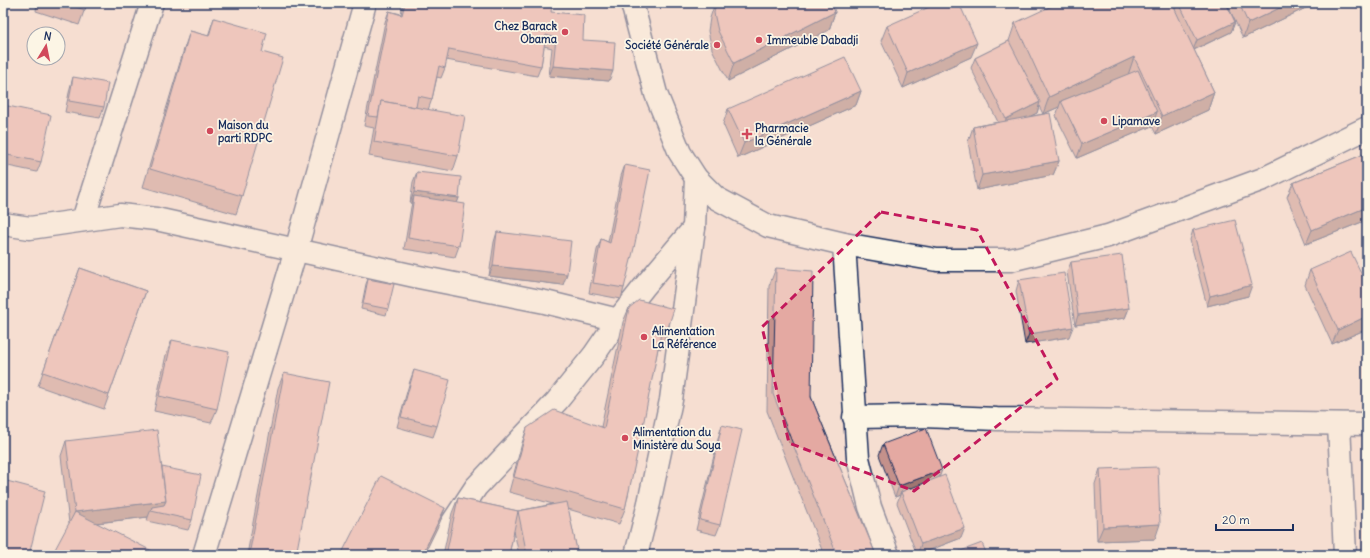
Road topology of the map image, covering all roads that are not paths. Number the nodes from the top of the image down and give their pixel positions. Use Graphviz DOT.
graph roads {
  1 [pos="152,3"];
  2 [pos="365,3"];
  3 [pos="632,3"];
  4 [pos="1367,128"];
  5 [pos="696,178"];
  6 [pos="83,220"];
  7 [pos="3,224"];
  8 [pos="694,228"];
  9 [pos="844,244"];
  10 [pos="296,250"];
  11 [pos="618,320"];
  12 [pos="854,417"];
  13 [pos="1339,424"];
  14 [pos="1367,424"];
  15 [pos="204,555"];
  16 [pos="431,555"];
  17 [pos="636,555"];
  18 [pos="888,555"];
  19 [pos="1345,555"];
  1 -- 6 [label="street"];
  2 -- 10 [label="street"];
  3 -- 5 [label="street"];
  4 -- 9 [label="street"];
  5 -- 8 [label="street"];
  5 -- 9 [label="street"];
  6 -- 7 [label="street"];
  6 -- 10 [label="street"];
  8 -- 11 [label="street"];
  8 -- 17 [label="street"];
  9 -- 12 [label="street"];
  10 -- 11 [label="street"];
  10 -- 15 [label="street"];
  11 -- 16 [label="street"];
  12 -- 13 [label="street"];
  12 -- 18 [label="street"];
  13 -- 14 [label="street"];
  13 -- 19 [label="street"];
}
